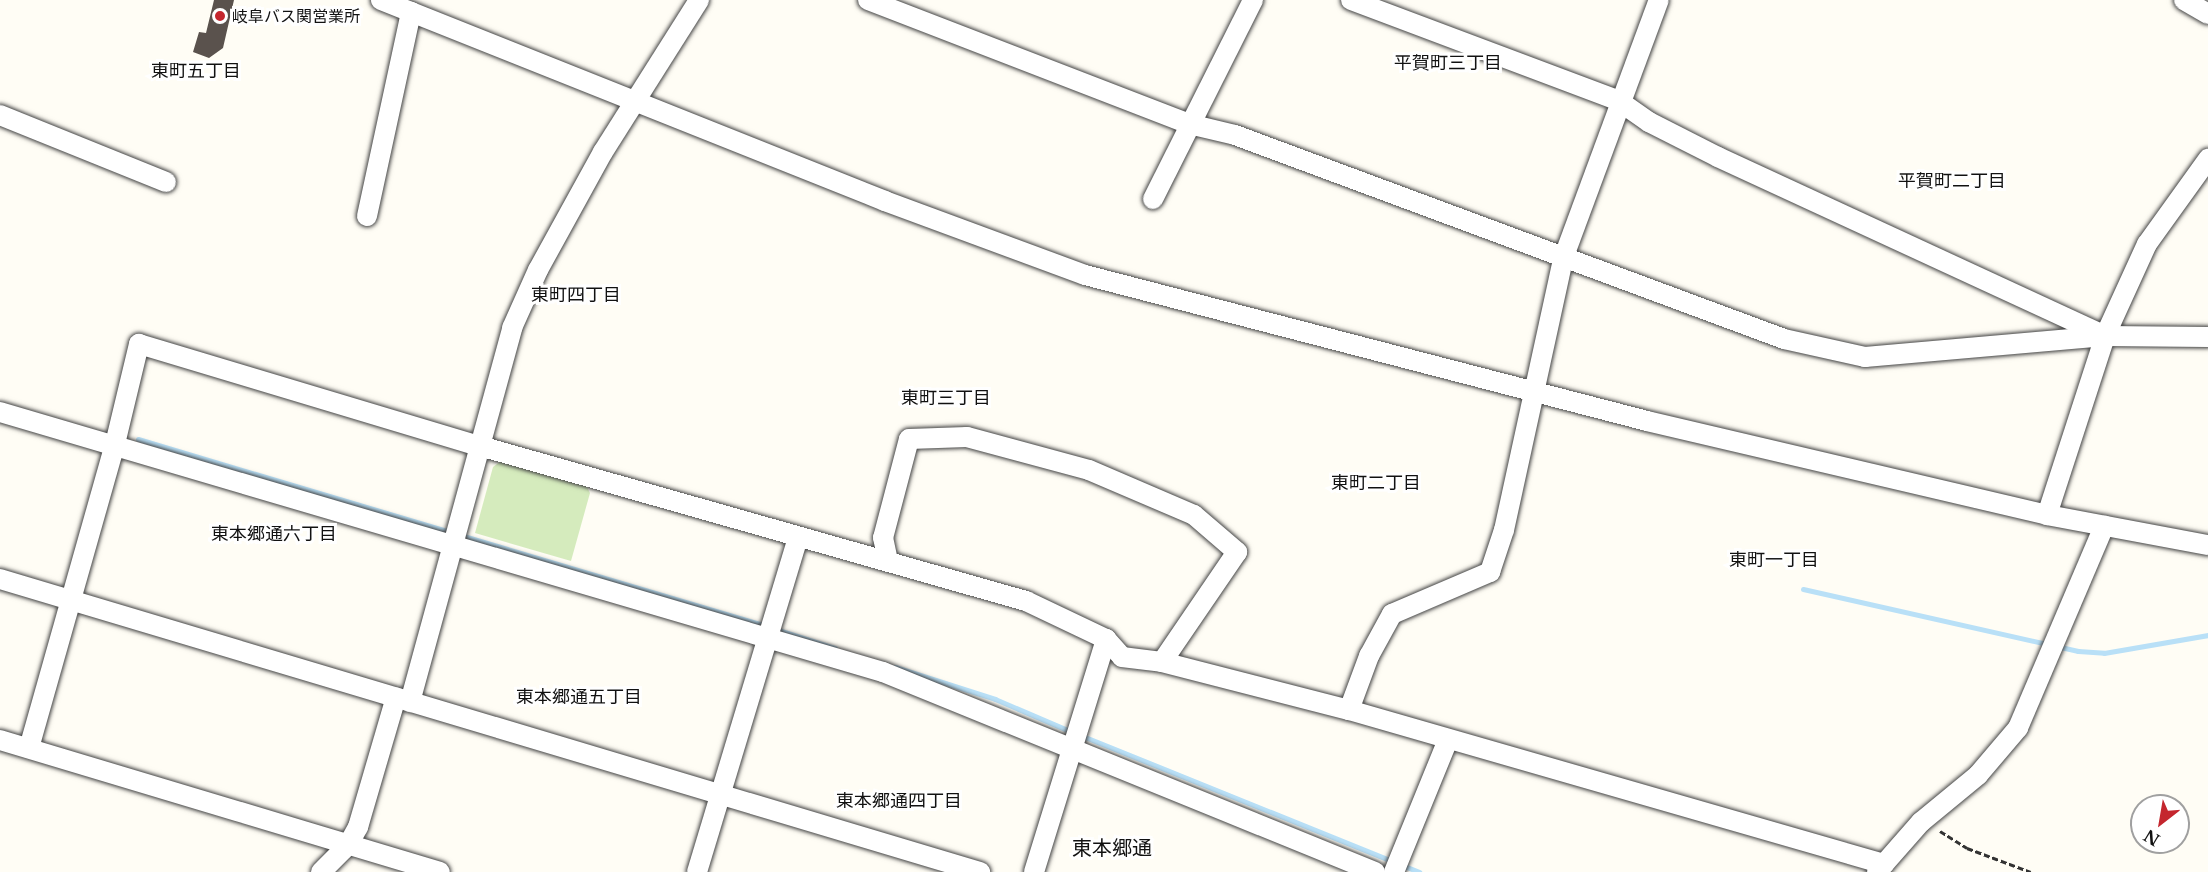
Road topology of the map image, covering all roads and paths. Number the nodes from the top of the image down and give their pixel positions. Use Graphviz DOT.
graph roads {
  1 [pos="381,0"];
  2 [pos="699,0"];
  3 [pos="868,0"];
  4 [pos="1253,0"];
  5 [pos="1659,0"];
  6 [pos="2184,0"];
  7 [pos="1362,2"];
  8 [pos="411,12"];
  9 [pos="2208,14"];
  10 [pos="637,99"];
  11 [pos="1619,101"];
  12 [pos="0,116"];
  13 [pos="1189,124"];
  14 [pos="2208,159"];
  15 [pos="166,182"];
  16 [pos="1152,199"];
  17 [pos="367,216"];
  18 [pos="1563,260"];
  19 [pos="2105,336"];
  20 [pos="2208,337"];
  21 [pos="1532,390"];
  22 [pos="0,411"];
  23 [pos="115,444"];
  24 [pos="480,446"];
  25 [pos="2047,515"];
  26 [pos="2104,526"];
  27 [pos="798,537"];
  28 [pos="2208,545"];
  29 [pos="452,546"];
  30 [pos="888,561"];
  31 [pos="0,579"];
  32 [pos="72,599"];
  33 [pos="1106,639"];
  34 [pos="768,640"];
  35 [pos="1162,662"];
  36 [pos="403,700"];
  37 [pos="1349,710"];
  38 [pos="0,740"];
  39 [pos="1448,740"];
  40 [pos="29,748"];
  41 [pos="1071,752"];
  42 [pos="721,794"];
  43 [pos="1923,821"];
  44 [pos="348,845"];
  45 [pos="1881,868"];
  46 [pos="321,872"];
  47 [pos="440,872"];
  48 [pos="697,872"];
  49 [pos="980,872"];
  50 [pos="1034,872"];
  51 [pos="1375,872"];
  52 [pos="1394,872"];
  53 [pos="2031,872"];
  1 -- 8 [label="street"];
  2 -- 10 [label="street"];
  3 -- 13 [label="street"];
  4 -- 13 [label="street"];
  5 -- 11 [label="street"];
  6 -- 9 [label="street"];
  7 -- 11 [label="street"];
  8 -- 10 [label="street"];
  8 -- 17 [label="street"];
  10 -- 21 [label="street"];
  10 -- 24 [label="street"];
  11 -- 18 [label="street"];
  11 -- 19 [label="street"];
  12 -- 15 [label="street"];
  13 -- 16 [label="street"];
  13 -- 18 [label="street"];
  14 -- 19 [label="street"];
  18 -- 19 [label="street"];
  18 -- 21 [label="street"];
  19 -- 20 [label="street"];
  19 -- 25 [label="street"];
  21 -- 25 [label="street"];
  21 -- 37 [label="street"];
  22 -- 23 [label="street"];
  23 -- 24 [label="street"];
  23 -- 29 [label="street"];
  23 -- 32 [label="street"];
  24 -- 27 [label="street"];
  24 -- 29 [label="street"];
  25 -- 26 [label="street"];
  26 -- 28 [label="street"];
  26 -- 43 [label="street"];
  27 -- 30 [label="street"];
  27 -- 34 [label="street"];
  29 -- 34 [label="street"];
  29 -- 36 [label="street"];
  30 -- 33 [label="street"];
  30 -- 35 [label="street"];
  31 -- 32 [label="street"];
  32 -- 36 [label="street"];
  32 -- 40 [label="street"];
  33 -- 35 [label="street"];
  33 -- 41 [label="street"];
  34 -- 41 [label="street"];
  34 -- 42 [label="street"];
  35 -- 37 [label="street"];
  36 -- 42 [label="street"];
  36 -- 44 [label="street"];
  37 -- 39 [label="street"];
  38 -- 40 [label="street"];
  39 -- 45 [label="street"];
  39 -- 52 [label="street"];
  40 -- 44 [label="street"];
  41 -- 50 [label="street"];
  41 -- 51 [label="street"];
  42 -- 48 [label="street"];
  42 -- 49 [label="street"];
  43 -- 45 [label="street"];
  43 -- 53 [label="path"];
  44 -- 46 [label="street"];
  44 -- 47 [label="street"];
}
